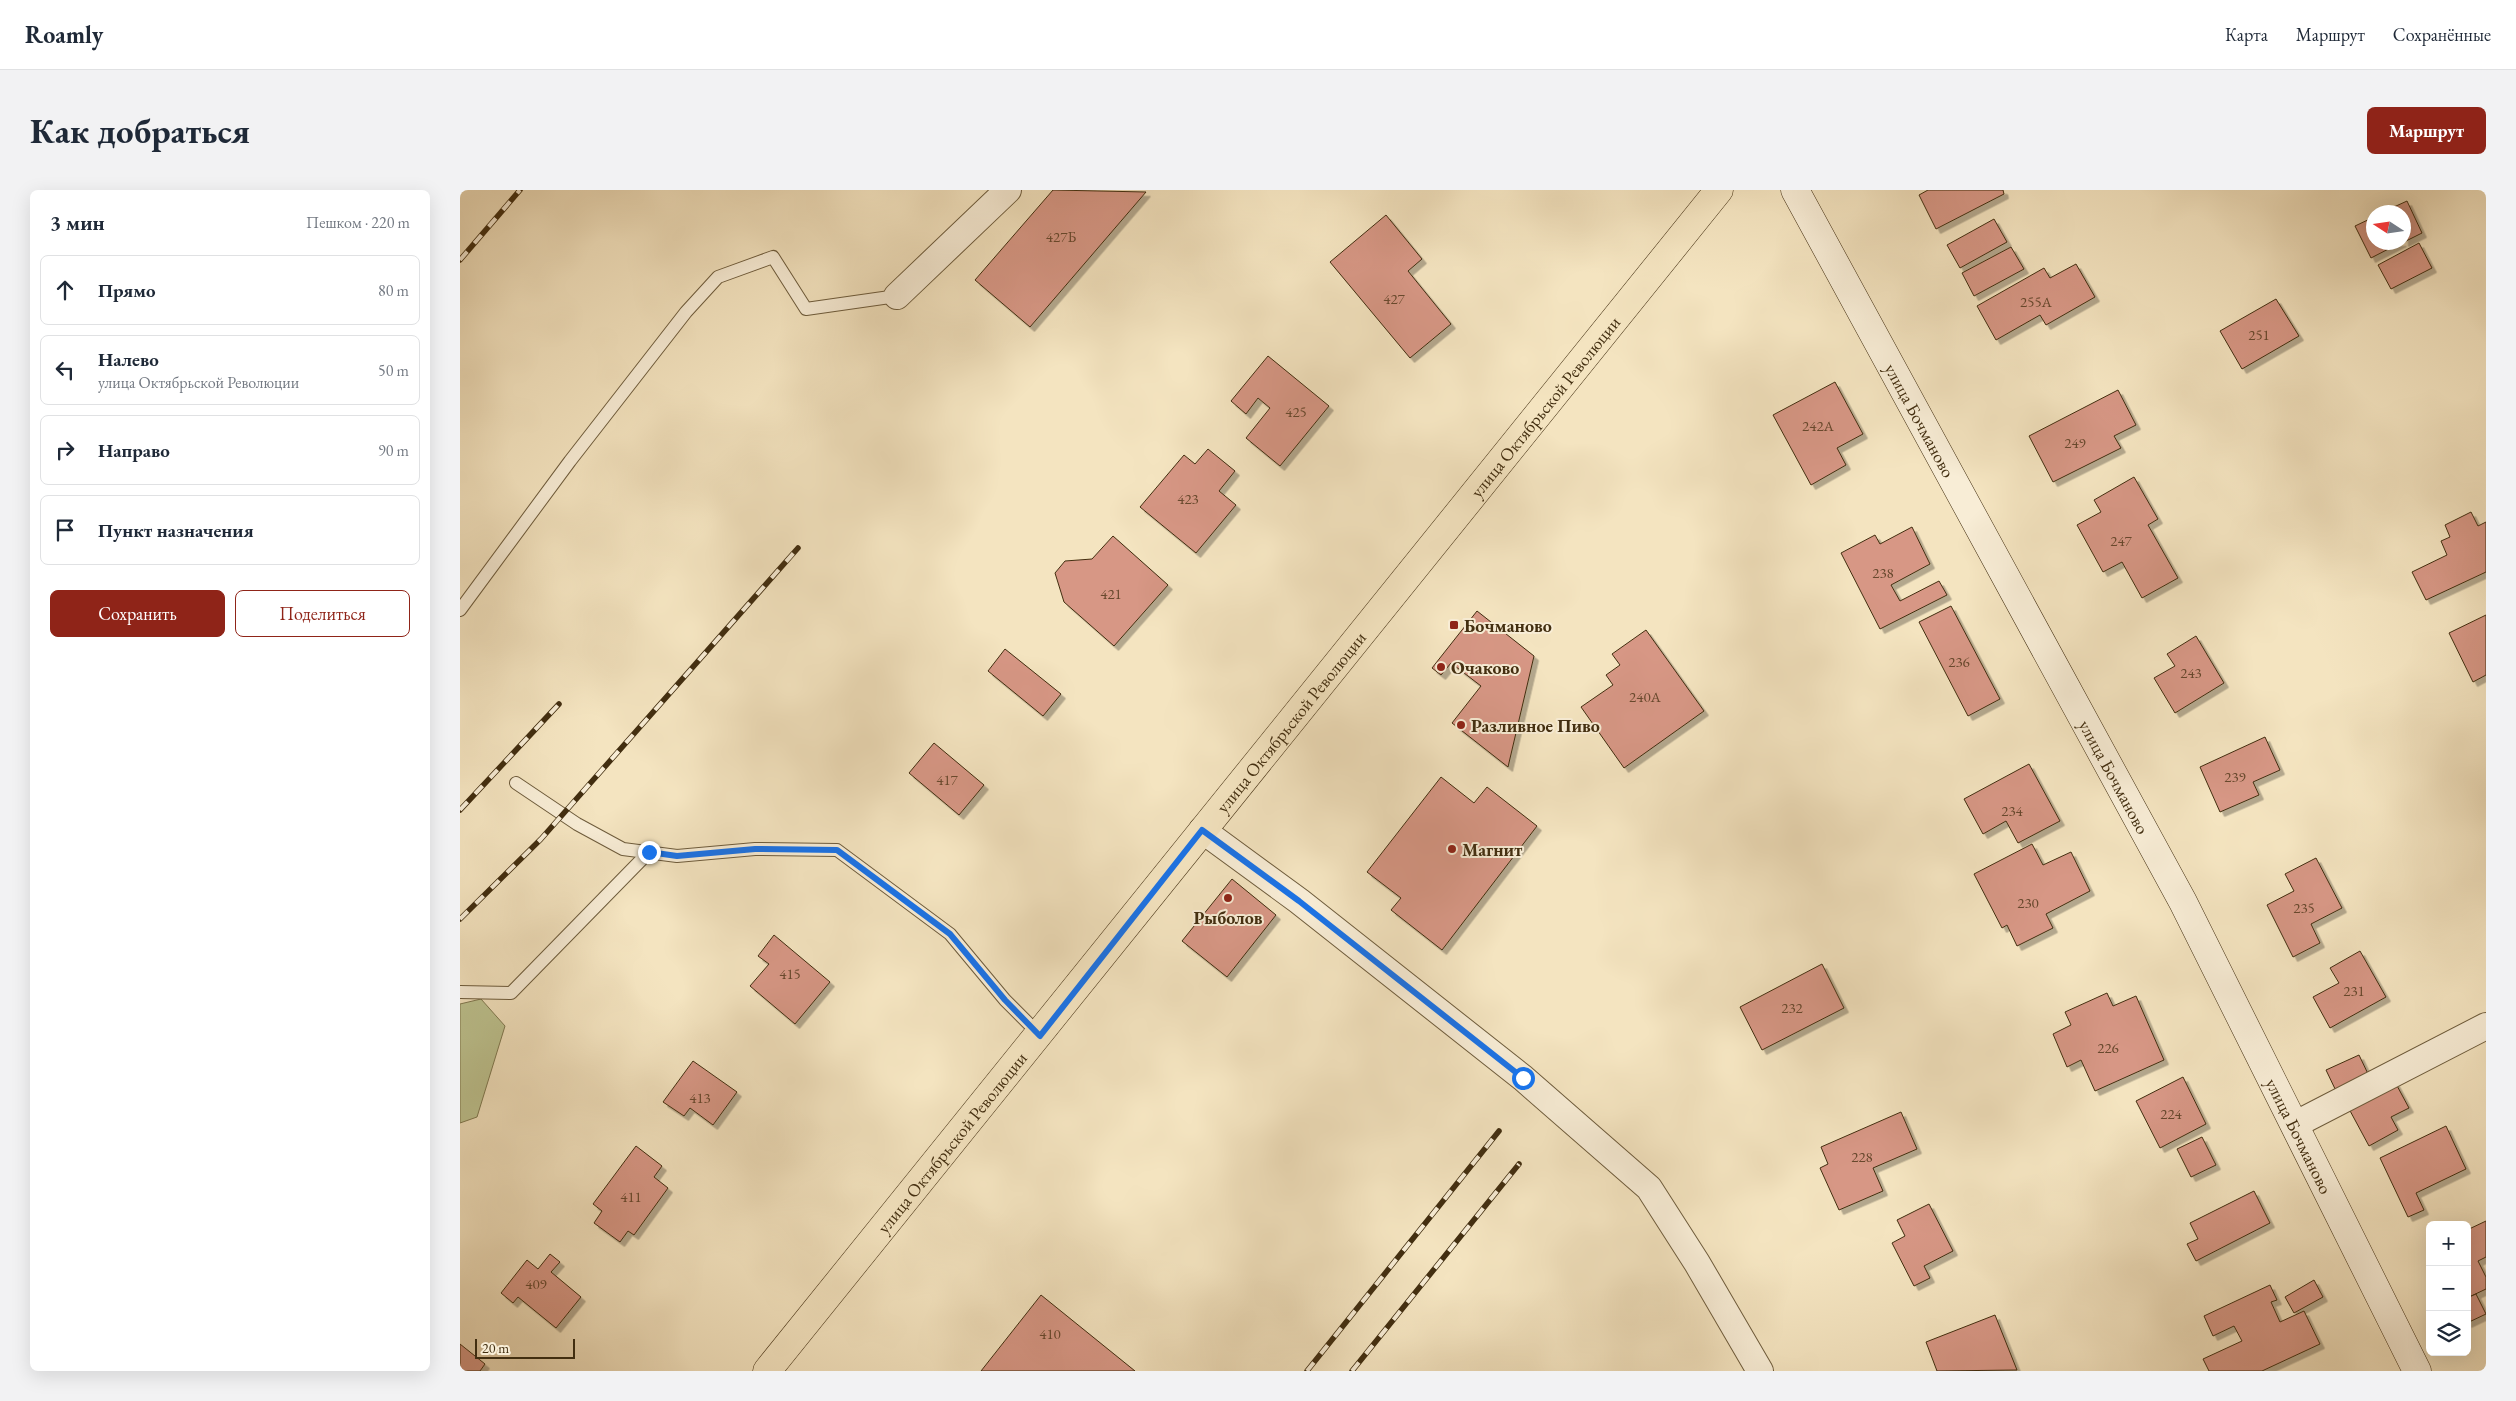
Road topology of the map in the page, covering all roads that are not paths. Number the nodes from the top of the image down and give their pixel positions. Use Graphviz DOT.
graph roads {
  1 [pos="1008,190"];
  2 [pos="1719,190"];
  3 [pos="1796,190"];
  4 [pos="897,296"];
  5 [pos="460,610"];
  6 [pos="516,783"];
  7 [pos="1202,830"];
  8 [pos="649,852"];
  9 [pos="460,992"];
  10 [pos="2486,1026"];
  11 [pos="1040,1036"];
  12 [pos="2296,1124"];
  13 [pos="767,1371"];
  14 [pos="1760,1371"];
  15 [pos="2416,1371"];
  1 -- 4 [label="street"];
  2 -- 7 [label="main road, улица Октябрьской Революции"];
  3 -- 12 [label="main road, улица Бочманово"];
  4 -- 5 [label="lane"];
  6 -- 8 [label="lane"];
  7 -- 11 [label="main road, улица Октябрьской Революции"];
  7 -- 14 [label="street"];
  8 -- 9 [label="lane"];
  8 -- 11 [label="lane"];
  10 -- 12 [label="street"];
  11 -- 13 [label="main road, улица Октябрьской Революции"];
  12 -- 15 [label="main road, улица Бочманово"];
}
